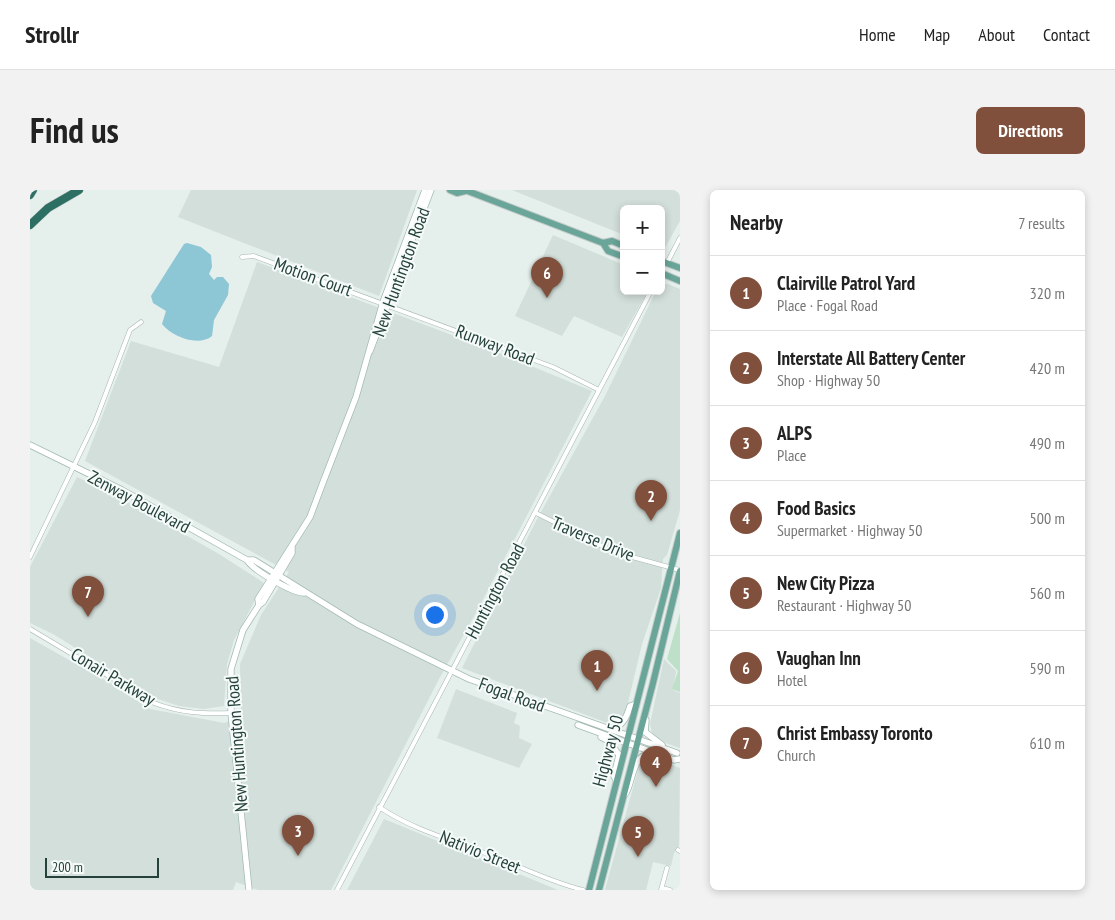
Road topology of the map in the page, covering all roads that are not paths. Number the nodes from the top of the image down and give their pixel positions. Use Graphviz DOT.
graph roads {
  1 [pos="33,190"];
  2 [pos="80,190"];
  3 [pos="425,190"];
  4 [pos="431,190"];
  5 [pos="450,190"];
  6 [pos="465,190"];
  7 [pos="30,195"];
  8 [pos="30,225"];
  9 [pos="680,238"];
  10 [pos="603,243"];
  11 [pos="620,244"];
  12 [pos="620,256"];
  13 [pos="242,257"];
  14 [pos="665,260"];
  15 [pos="665,262"];
  16 [pos="680,268"];
  17 [pos="665,275"];
  18 [pos="680,281"];
  19 [pos="649,295"];
  20 [pos="386,304"];
  21 [pos="141,322"];
  22 [pos="599,390"];
  23 [pos="30,445"];
  24 [pos="74,467"];
  25 [pos="536,513"];
  26 [pos="680,533"];
  27 [pos="30,557"];
  28 [pos="671,568"];
  29 [pos="680,571"];
  30 [pos="275,576"];
  31 [pos="30,628"];
  32 [pos="452,671"];
  33 [pos="636,704"];
  34 [pos="647,709"];
  35 [pos="231,713"];
  36 [pos="573,718"];
  37 [pos="581,718"];
  38 [pos="578,725"];
  39 [pos="628,735"];
  40 [pos="626,742"];
  41 [pos="638,743"];
  42 [pos="678,757"];
  43 [pos="616,780"];
  44 [pos="624,797"];
  45 [pos="380,808"];
  46 [pos="667,868"];
  47 [pos="662,889"];
  48 [pos="250,890"];
  49 [pos="337,890"];
  50 [pos="583,890"];
  51 [pos="588,890"];
  52 [pos="599,890"];
  53 [pos="670,890"];
  1 -- 7 [label="highway"];
  2 -- 8 [label="highway"];
  3 -- 20 [label="street, New Huntington Road"];
  4 -- 20 [label="street, New Huntington Road"];
  5 -- 6 [label="main road"];
  6 -- 10 [label="main road"];
  9 -- 14 [label="street"];
  10 -- 11 [label="main road"];
  10 -- 12 [label="main road"];
  13 -- 20 [label="street, Motion Court"];
  15 -- 16 [label="main road"];
  17 -- 18 [label="main road"];
  19 -- 22 [label="street, Huntington Road"];
  20 -- 22 [label="street, Runway Road"];
  20 -- 30 [label="street, New Huntington Road"];
  21 -- 24 [label="street"];
  22 -- 25 [label="street, Huntington Road"];
  23 -- 24 [label="street, Zenway Boulevard"];
  24 -- 27 [label="street"];
  24 -- 30 [label="street, Zenway Boulevard"];
  25 -- 28 [label="street, Traverse Drive"];
  25 -- 32 [label="street, Huntington Road"];
  26 -- 28 [label="main road, Highway 50"];
  28 -- 29 [label="street, Traverse Drive"];
  28 -- 33 [label="main road, Highway 50"];
  29 -- 34 [label="main road, Highway 50"];
  30 -- 32 [label="street, Zenway Boulevard"];
  30 -- 35 [label="street, New Huntington Road"];
  31 -- 35 [label="street, Conair Parkway"];
  32 -- 36 [label="street, Fogal Road"];
  32 -- 45 [label="street, Huntington Road"];
  33 -- 37 [label="street"];
  33 -- 39 [label="main road, Highway 50"];
  34 -- 41 [label="main road, Highway 50"];
  34 -- 42 [label="street"];
  35 -- 48 [label="street, New Huntington Road"];
  36 -- 37 [label="street, Fogal Road"];
  36 -- 38 [label="street"];
  37 -- 39 [label="street, Fogal Road"];
  38 -- 40 [label="street, Fogal Road"];
  38 -- 43 [label="street"];
  39 -- 40 [label="main road, Highway 50"];
  39 -- 41 [label="street, Fogal Road"];
  40 -- 41 [label="street, Fogal Road"];
  40 -- 43 [label="main road, Highway 50"];
  41 -- 42 [label="street, Fogal Road"];
  41 -- 44 [label="main road, Highway 50"];
  42 -- 44 [label="street"];
  43 -- 51 [label="main road, Highway 50"];
  44 -- 52 [label="main road, Highway 50"];
  45 -- 49 [label="street, Huntington Road"];
  45 -- 50 [label="street, Nativio Street"];
  46 -- 47 [label="street"];
  47 -- 53 [label="street"];
}
